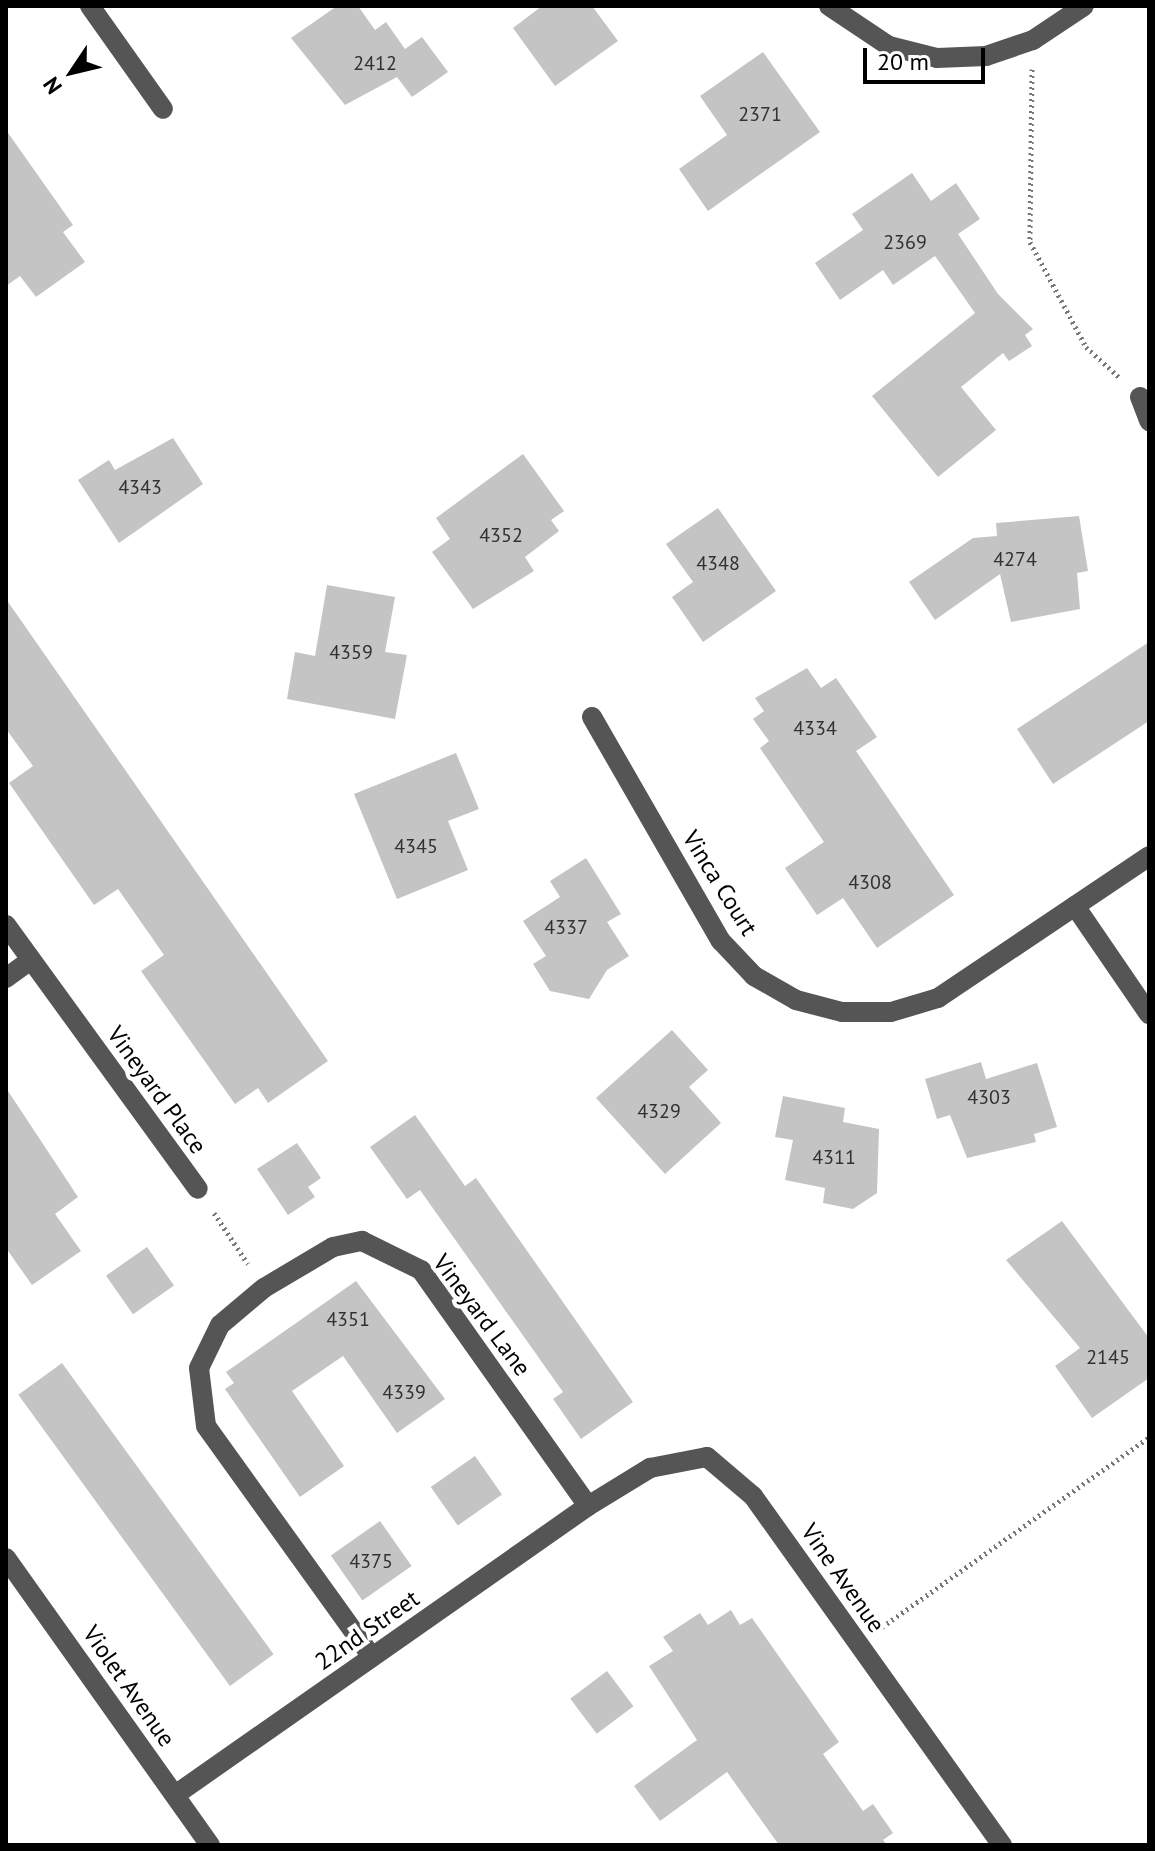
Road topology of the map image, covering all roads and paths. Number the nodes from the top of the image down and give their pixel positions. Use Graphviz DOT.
graph roads {
  1 [pos="90,6"];
  2 [pos="829,6"];
  3 [pos="1084,6"];
  4 [pos="1033,40"];
  5 [pos="163,109"];
  6 [pos="1140,397"];
  7 [pos="1149,421"];
  8 [pos="592,717"];
  9 [pos="1149,856"];
  10 [pos="1075,906"];
  11 [pos="6,925"];
  12 [pos="31,960"];
  13 [pos="6,978"];
  14 [pos="1149,1014"];
  15 [pos="198,1189"];
  16 [pos="264,1288"];
  17 [pos="1149,1437"];
  18 [pos="588,1506"];
  19 [pos="6,1558"];
  20 [pos="858,1644"];
  21 [pos="372,1657"];
  22 [pos="175,1795"];
  23 [pos="210,1845"];
  24 [pos="1002,1845"];
  1 -- 5 [label="street"];
  2 -- 4 [label="street"];
  3 -- 4 [label="street"];
  4 -- 6 [label="path"];
  6 -- 7 [label="street"];
  8 -- 10 [label="street, Vinca Court"];
  9 -- 10 [label="street, Vinca Court"];
  10 -- 14 [label="street"];
  11 -- 12 [label="street, Vineyard Place"];
  12 -- 13 [label="street"];
  12 -- 15 [label="street, Vineyard Place"];
  15 -- 16 [label="path, Vineyard Place"];
  16 -- 18 [label="street, Vineyard Lane"];
  16 -- 21 [label="street, Vineyard Lane"];
  17 -- 20 [label="path"];
  18 -- 20 [label="street, Vine Avenue"];
  18 -- 21 [label="street, 22nd Street"];
  19 -- 22 [label="street, Violet Avenue"];
  20 -- 24 [label="street, Vine Avenue"];
  21 -- 22 [label="street, 22nd Street"];
  22 -- 23 [label="street, Violet Avenue"];
}
